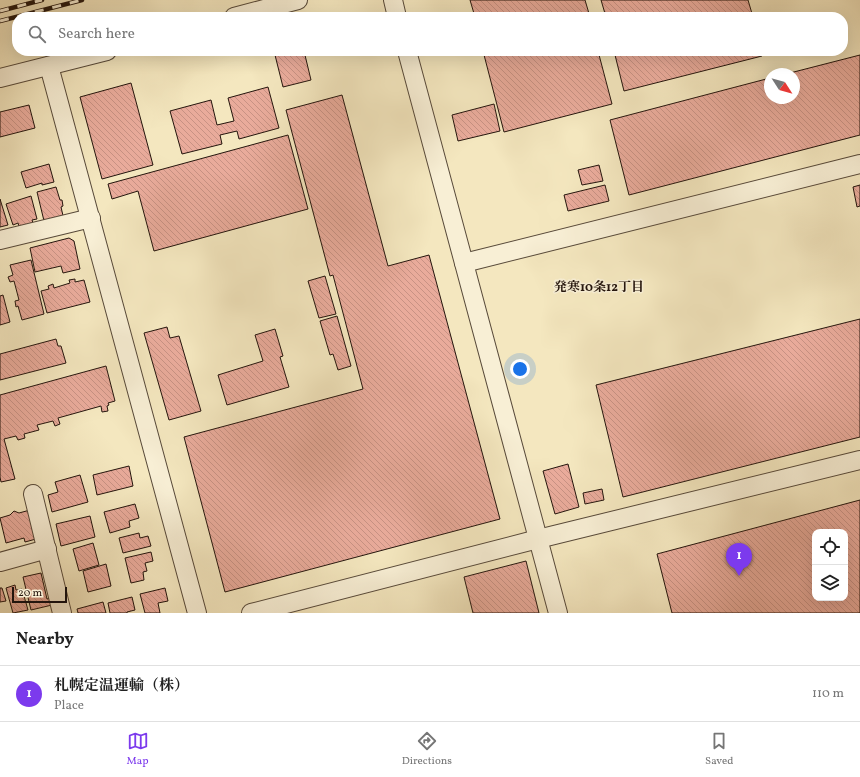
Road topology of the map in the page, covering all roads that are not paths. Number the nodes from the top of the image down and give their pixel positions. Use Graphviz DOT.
graph roads {
  1 [pos="298,0"];
  2 [pos="393,0"];
  3 [pos="253,12"];
  4 [pos="396,12"];
  5 [pos="88,56"];
  6 [pos="407,56"];
  7 [pos="50,66"];
  8 [pos="0,78"];
  9 [pos="860,164"];
  10 [pos="91,218"];
  11 [pos="0,240"];
  12 [pos="464,263"];
  13 [pos="860,460"];
  14 [pos="33,494"];
  15 [pos="538,539"];
  16 [pos="47,549"];
  17 [pos="0,562"];
  18 [pos="62,613"];
  19 [pos="197,613"];
  20 [pos="250,613"];
  21 [pos="558,613"];
  1 -- 3 [label="street"];
  2 -- 4 [label="street"];
  5 -- 7 [label="street"];
  6 -- 12 [label="street"];
  7 -- 8 [label="street"];
  7 -- 10 [label="street"];
  9 -- 12 [label="street"];
  10 -- 11 [label="street"];
  10 -- 19 [label="street"];
  12 -- 15 [label="street"];
  13 -- 15 [label="street"];
  14 -- 16 [label="street"];
  15 -- 20 [label="street"];
  15 -- 21 [label="street"];
  16 -- 17 [label="street"];
  16 -- 18 [label="street"];
}
